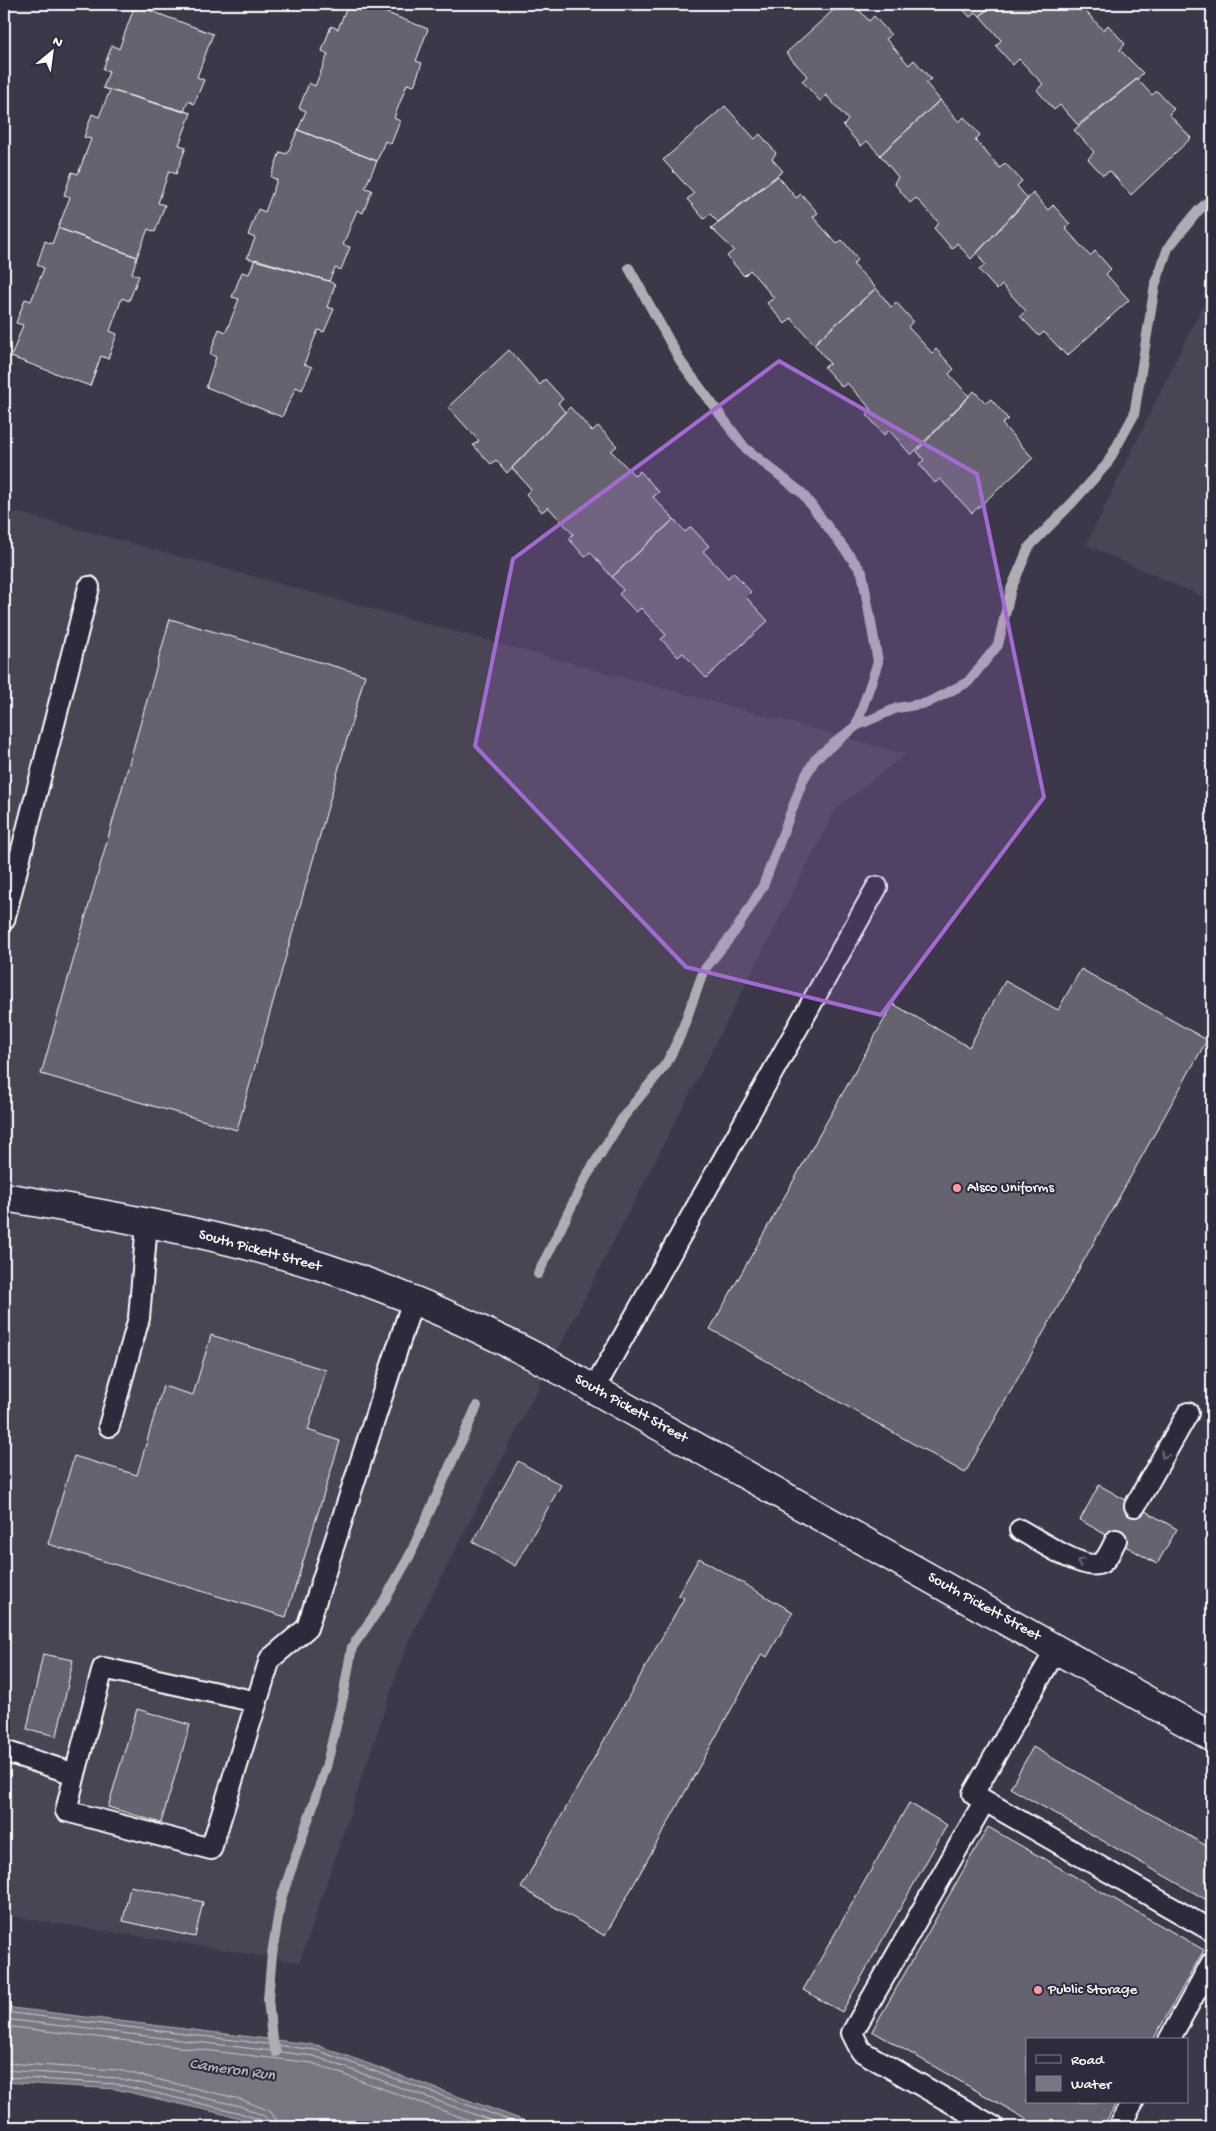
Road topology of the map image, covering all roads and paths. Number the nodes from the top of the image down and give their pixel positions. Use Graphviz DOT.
graph roads {
  1 [pos="89,587"];
  2 [pos="878,887"];
  3 [pos="4,920"];
  4 [pos="4,1197"];
  5 [pos="147,1223"];
  6 [pos="413,1300"];
  7 [pos="594,1389"];
  8 [pos="1188,1413"];
  9 [pos="109,1426"];
  10 [pos="1135,1506"];
  11 [pos="1020,1530"];
  12 [pos="1116,1540"];
  13 [pos="1057,1648"];
  14 [pos="257,1702"];
  15 [pos="1212,1736"];
  16 [pos="4,1751"];
  17 [pos="75,1774"];
  18 [pos="984,1802"];
  19 [pos="1212,1931"];
  20 [pos="1212,1962"];
  21 [pos="1169,2038"];
  22 [pos="1132,2104"];
  23 [pos="994,2127"];
  24 [pos="1119,2127"];
  1 -- 3 [label="lane"];
  2 -- 7 [label="lane"];
  4 -- 5 [label="street, South Pickett Street"];
  5 -- 6 [label="street, South Pickett Street"];
  5 -- 9 [label="lane"];
  6 -- 7 [label="street, South Pickett Street"];
  6 -- 14 [label="lane"];
  7 -- 13 [label="street, South Pickett Street"];
  8 -- 10 [label="lane, one-way"];
  12 -- 11 [label="lane, one-way"];
  13 -- 15 [label="street, South Pickett Street"];
  13 -- 18 [label="lane"];
  14 -- 17 [label="lane"];
  14 -- 17 [label="lane"];
  16 -- 17 [label="lane"];
  18 -- 19 [label="lane"];
  18 -- 23 [label="lane"];
  20 -- 21 [label="lane"];
  22 -- 24 [label="lane"];
}
